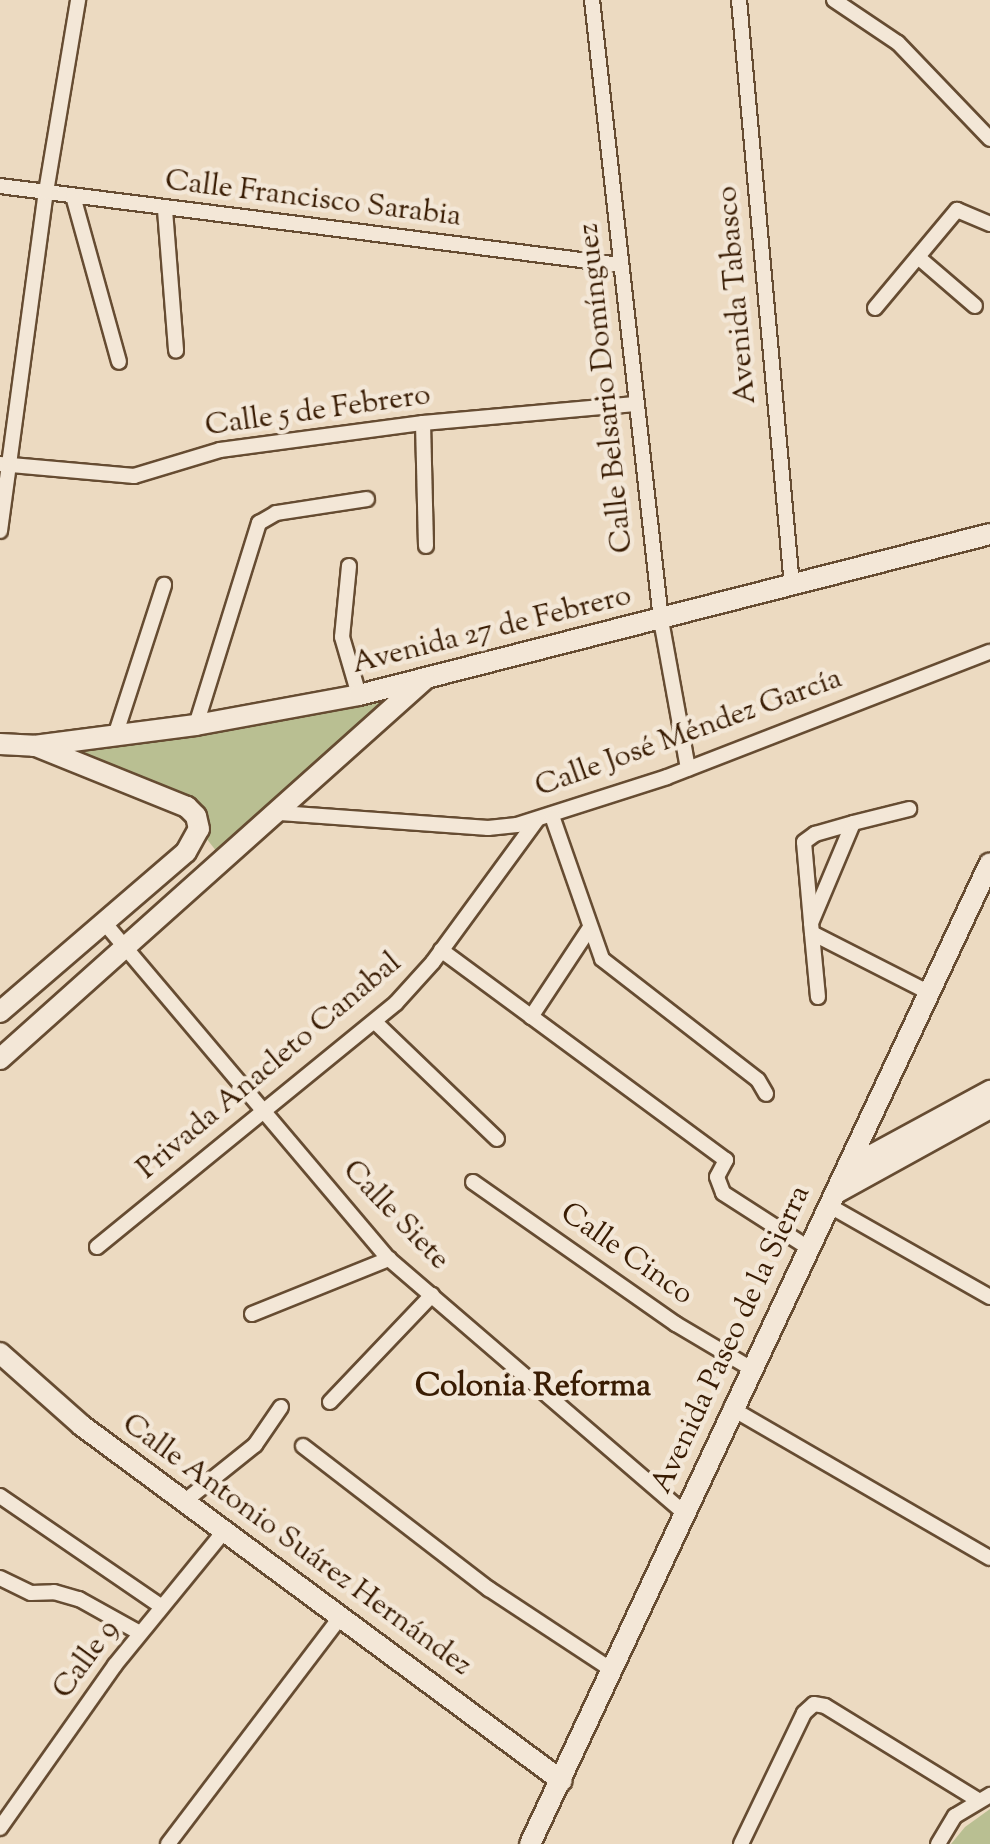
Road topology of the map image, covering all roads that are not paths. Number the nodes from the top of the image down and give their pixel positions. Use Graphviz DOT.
graph roads {
  1 [pos="78,0"];
  2 [pos="592,0"];
  3 [pos="739,0"];
  4 [pos="834,0"];
  5 [pos="990,138"];
  6 [pos="0,186"];
  7 [pos="46,192"];
  8 [pos="73,196"];
  9 [pos="165,210"];
  10 [pos="990,224"];
  11 [pos="918,256"];
  12 [pos="620,265"];
  13 [pos="975,306"];
  14 [pos="874,308"];
  15 [pos="176,351"];
  16 [pos="119,362"];
  17 [pos="635,404"];
  18 [pos="423,423"];
  19 [pos="5,465"];
  20 [pos="367,499"];
  21 [pos="0,531"];
  22 [pos="990,534"];
  23 [pos="426,546"];
  24 [pos="349,566"];
  25 [pos="164,585"];
  26 [pos="792,586"];
  27 [pos="661,620"];
  28 [pos="990,652"];
  29 [pos="427,678"];
  30 [pos="359,694"];
  31 [pos="196,725"];
  32 [pos="115,736"];
  33 [pos="0,744"];
  34 [pos="34,746"];
  35 [pos="688,768"];
  36 [pos="909,809"];
  37 [pos="280,813"];
  38 [pos="545,818"];
  39 [pos="854,823"];
  40 [pos="990,862"];
  41 [pos="103,921"];
  42 [pos="812,928"];
  43 [pos="589,930"];
  44 [pos="125,947"];
  45 [pos="441,950"];
  46 [pos="928,992"];
  47 [pos="818,997"];
  48 [pos="0,1012"];
  49 [pos="530,1017"];
  50 [pos="375,1022"];
  51 [pos="0,1059"];
  52 [pos="990,1090"];
  53 [pos="766,1094"];
  54 [pos="990,1108"];
  55 [pos="266,1113"];
  56 [pos="497,1139"];
  57 [pos="848,1168"];
  58 [pos="473,1182"];
  59 [pos="831,1199"];
  60 [pos="97,1247"];
  61 [pos="807,1247"];
  62 [pos="389,1259"];
  63 [pos="432,1295"];
  64 [pos="990,1297"];
  65 [pos="252,1314"];
  66 [pos="0,1353"];
  67 [pos="750,1368"];
  68 [pos="330,1402"];
  69 [pos="282,1408"];
  70 [pos="731,1408"];
  71 [pos="303,1446"];
  72 [pos="0,1496"];
  73 [pos="185,1500"];
  74 [pos="684,1514"];
  75 [pos="225,1530"];
  76 [pos="990,1558"];
  77 [pos="0,1578"];
  78 [pos="162,1607"];
  79 [pos="340,1617"];
  80 [pos="140,1633"];
  81 [pos="612,1670"];
  82 [pos="562,1780"];
  83 [pos="984,1797"];
  84 [pos="0,1828"];
  85 [pos="168,1844"];
  86 [pos="530,1844"];
  87 [pos="740,1844"];
  88 [pos="938,1844"];
  1 -- 7 [label="street"];
  2 -- 12 [label="street, Calle Belsario Domínguez"];
  3 -- 26 [label="street, Avenida Tabasco"];
  4 -- 5 [label="street"];
  6 -- 7 [label="street, Calle Francisco Sarabia"];
  7 -- 8 [label="street, Calle Francisco Sarabia"];
  7 -- 19 [label="street"];
  8 -- 9 [label="street, Calle Francisco Sarabia"];
  8 -- 16 [label="street"];
  9 -- 12 [label="street, Calle Francisco Sarabia"];
  9 -- 15 [label="street"];
  10 -- 11 [label="street"];
  11 -- 13 [label="street"];
  11 -- 14 [label="street"];
  12 -- 17 [label="street, Calle Belsario Domínguez"];
  17 -- 18 [label="street, Calle 5 de Febrero"];
  17 -- 27 [label="street, Calle Belsario Domínguez"];
  18 -- 19 [label="street, Calle 5 de Febrero"];
  18 -- 23 [label="street"];
  19 -- 21 [label="street"];
  20 -- 31 [label="street"];
  22 -- 26 [label="main road, Avenida 27 de Febrero"];
  24 -- 30 [label="street"];
  25 -- 32 [label="street"];
  26 -- 27 [label="main road, Avenida 27 de Febrero"];
  27 -- 29 [label="main road, Avenida 27 de Febrero"];
  27 -- 35 [label="street, Calle Belsario Domínguez"];
  28 -- 35 [label="street, Calle José Méndez García"];
  29 -- 30 [label="main road, Avenida 27 de Febrero"];
  29 -- 37 [label="main road"];
  30 -- 31 [label="main road, Avenida 27 de Febrero"];
  31 -- 32 [label="main road, Avenida 27 de Febrero"];
  32 -- 34 [label="main road, Avenida 27 de Febrero"];
  33 -- 34 [label="main road, Avenida 27 de Febrero"];
  34 -- 41 [label="main road"];
  35 -- 38 [label="street, Calle José Méndez García"];
  36 -- 39 [label="street"];
  37 -- 38 [label="street, Calle José Méndez García"];
  37 -- 44 [label="main road"];
  38 -- 43 [label="street"];
  38 -- 45 [label="street, Privada Anacleto Canabal"];
  39 -- 42 [label="street"];
  39 -- 42 [label="street"];
  40 -- 46 [label="main road, Avenida Paseo de la Sierra"];
  41 -- 44 [label="street, Calle Siete"];
  41 -- 48 [label="main road"];
  42 -- 46 [label="street"];
  42 -- 47 [label="street"];
  43 -- 49 [label="street"];
  43 -- 53 [label="street"];
  44 -- 51 [label="main road"];
  44 -- 55 [label="street, Calle Siete"];
  45 -- 49 [label="street"];
  45 -- 50 [label="street, Privada Anacleto Canabal"];
  46 -- 57 [label="main road, Avenida Paseo de la Sierra"];
  49 -- 61 [label="street"];
  50 -- 55 [label="street, Privada Anacleto Canabal"];
  50 -- 56 [label="street"];
  52 -- 57 [label="main road"];
  54 -- 59 [label="main road"];
  55 -- 60 [label="street, Privada Anacleto Canabal"];
  55 -- 62 [label="street, Calle Siete"];
  57 -- 59 [label="main road, Avenida Paseo de la Sierra"];
  58 -- 67 [label="street, Calle Cinco"];
  59 -- 61 [label="main road, Avenida Paseo de la Sierra"];
  59 -- 64 [label="street"];
  61 -- 67 [label="main road, Avenida Paseo de la Sierra"];
  62 -- 63 [label="street, Calle Siete"];
  62 -- 65 [label="street"];
  63 -- 68 [label="street"];
  63 -- 74 [label="street, Calle Siete"];
  66 -- 73 [label="main road, Calle Antonio Suárez Hernández"];
  67 -- 70 [label="main road, Avenida Paseo de la Sierra"];
  69 -- 73 [label="street"];
  70 -- 74 [label="main road, Avenida Paseo de la Sierra"];
  70 -- 76 [label="street"];
  71 -- 81 [label="street"];
  72 -- 78 [label="street"];
  73 -- 75 [label="main road, Calle Antonio Suárez Hernández"];
  74 -- 81 [label="main road, Avenida Paseo de la Sierra"];
  75 -- 78 [label="street, Calle 9"];
  75 -- 79 [label="main road, Calle Antonio Suárez Hernández"];
  77 -- 80 [label="street"];
  78 -- 80 [label="street, Calle 9"];
  79 -- 82 [label="main road, Calle Antonio Suárez Hernández"];
  79 -- 85 [label="street"];
  80 -- 84 [label="street, Calle 9"];
  81 -- 82 [label="main road, Avenida Paseo de la Sierra"];
  82 -- 86 [label="main road, Avenida Paseo de la Sierra"];
  83 -- 87 [label="street"];
  83 -- 88 [label="street"];
}
